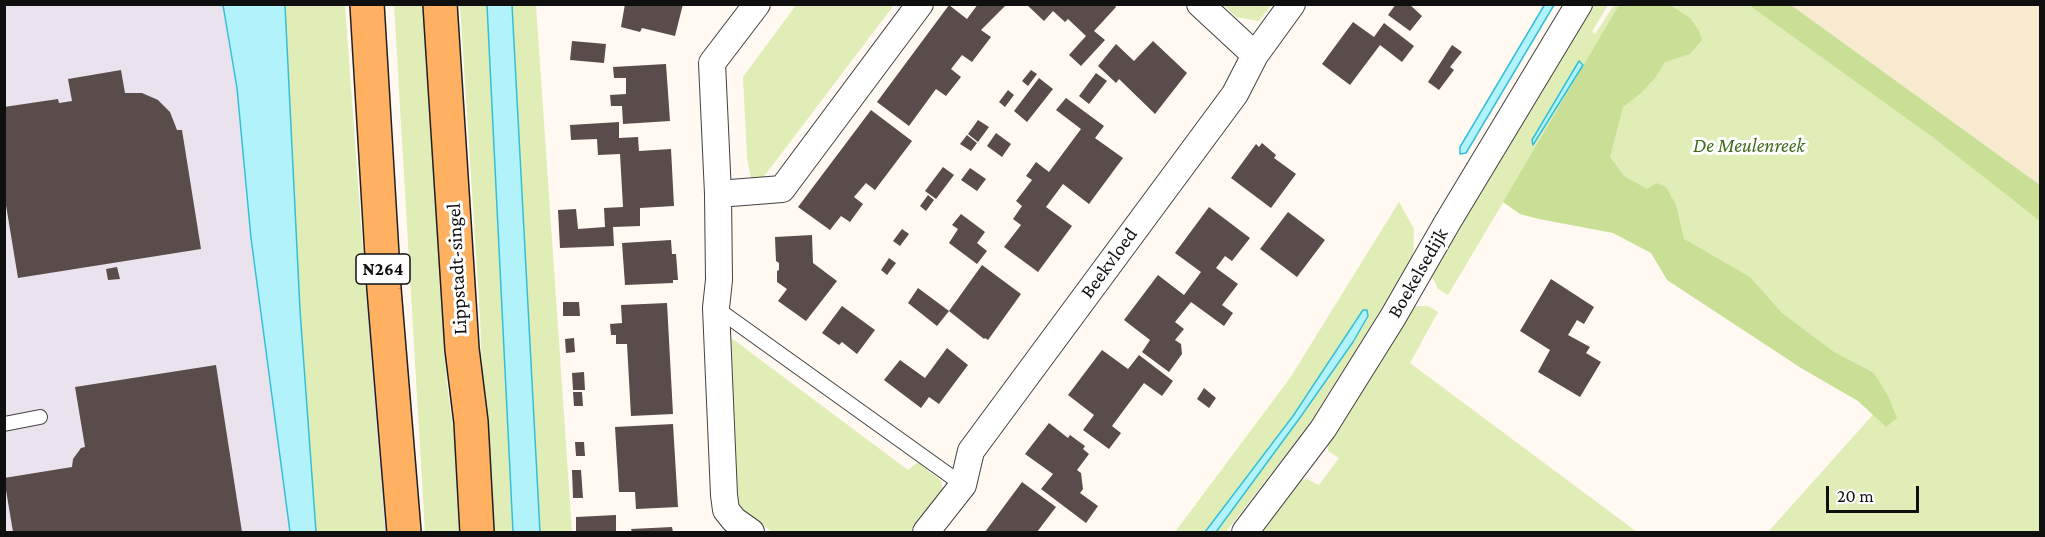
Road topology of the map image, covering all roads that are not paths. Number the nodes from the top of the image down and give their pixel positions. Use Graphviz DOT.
graph roads {
  1 [pos="367,4"];
  2 [pos="440,4"];
  3 [pos="757,4"];
  4 [pos="920,4"];
  5 [pos="1200,4"];
  6 [pos="1292,4"];
  7 [pos="1579,4"];
  8 [pos="1255,55"];
  9 [pos="718,194"];
  10 [pos="716,308"];
  11 [pos="40,417"];
  12 [pos="4,424"];
  13 [pos="963,485"];
  14 [pos="404,532"];
  15 [pos="477,532"];
  16 [pos="751,532"];
  17 [pos="926,532"];
  18 [pos="1245,532"];
  1 -- 14 [label="main road, N264"];
  2 -- 15 [label="main road, Lippstadt-singel"];
  3 -- 9 [label="street"];
  4 -- 9 [label="street"];
  5 -- 8 [label="street"];
  6 -- 8 [label="street, Beekvloed"];
  7 -- 18 [label="street, Boekelsedijk"];
  8 -- 13 [label="street, Beekvloed"];
  9 -- 10 [label="street"];
  10 -- 13 [label="lane"];
  10 -- 16 [label="street"];
  11 -- 12 [label="lane"];
  13 -- 17 [label="street, Beekvloed"];
}
